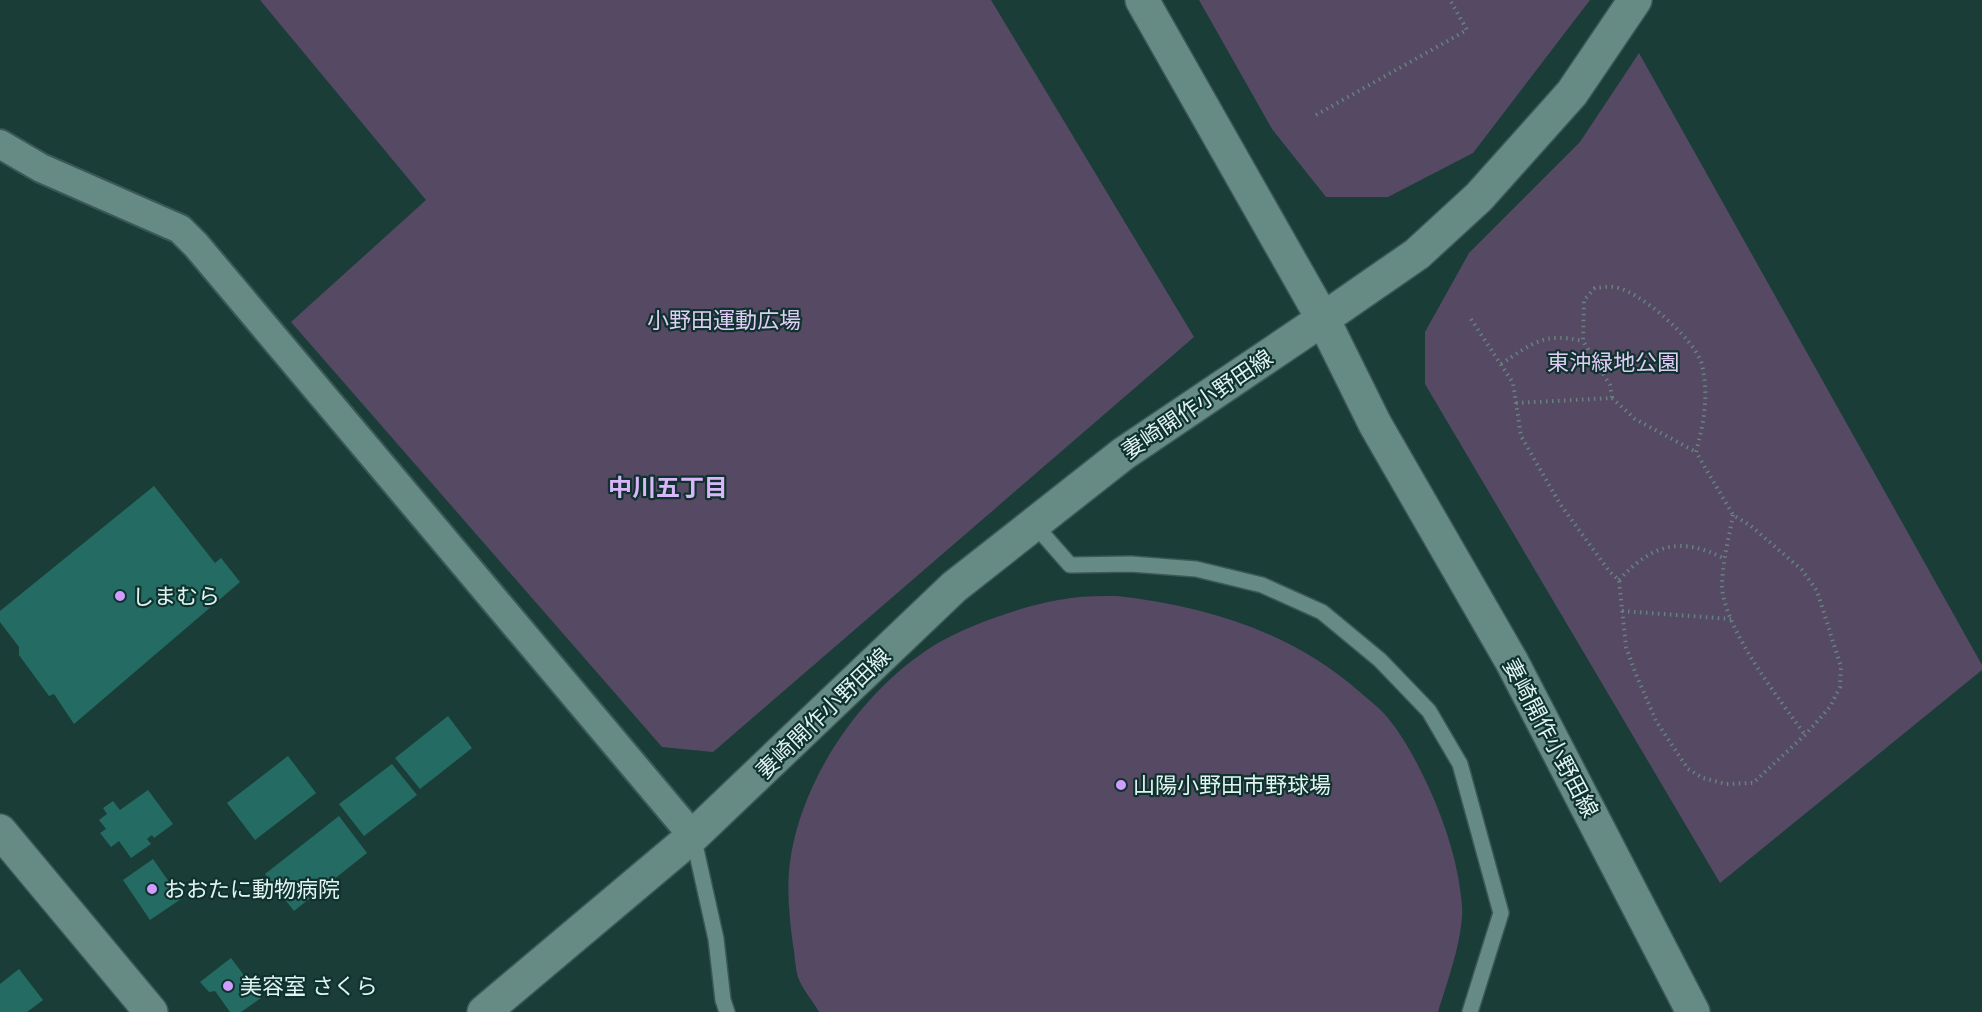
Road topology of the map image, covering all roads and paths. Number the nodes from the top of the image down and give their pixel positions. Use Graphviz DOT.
graph roads {
  1 [pos="1143,0"];
  2 [pos="1450,0"];
  3 [pos="1635,0"];
  4 [pos="1316,115"];
  5 [pos="0,144"];
  6 [pos="1323,319"];
  7 [pos="1471,319"];
  8 [pos="1583,341"];
  9 [pos="1502,364"];
  10 [pos="1612,398"];
  11 [pos="1516,403"];
  12 [pos="1696,452"];
  13 [pos="1733,515"];
  14 [pos="1034,524"];
  15 [pos="1725,559"];
  16 [pos="1619,580"];
  17 [pos="1622,611"];
  18 [pos="1731,619"];
  19 [pos="1806,735"];
  20 [pos="0,831"];
  21 [pos="693,836"];
  22 [pos="151,1012"];
  23 [pos="484,1012"];
  24 [pos="727,1012"];
  25 [pos="1470,1012"];
  26 [pos="1693,1012"];
  1 -- 6 [label="main road"];
  2 -- 4 [label="path"];
  3 -- 6 [label="main road"];
  5 -- 21 [label="street"];
  6 -- 14 [label="main road, 妻崎開作小野田線"];
  6 -- 26 [label="main road, 妻崎開作小野田線"];
  7 -- 9 [label="path"];
  8 -- 9 [label="path"];
  8 -- 10 [label="path"];
  8 -- 12 [label="path"];
  9 -- 11 [label="path"];
  10 -- 11 [label="path"];
  10 -- 12 [label="path"];
  11 -- 16 [label="path"];
  12 -- 13 [label="path"];
  13 -- 15 [label="path"];
  13 -- 19 [label="path"];
  14 -- 21 [label="main road, 妻崎開作小野田線"];
  14 -- 25 [label="lane"];
  15 -- 16 [label="path"];
  15 -- 18 [label="path"];
  16 -- 17 [label="path"];
  17 -- 18 [label="path"];
  17 -- 19 [label="path"];
  18 -- 19 [label="path"];
  20 -- 22 [label="main road"];
  21 -- 23 [label="main road, 妻崎開作小野田線"];
  21 -- 24 [label="lane"];
}
